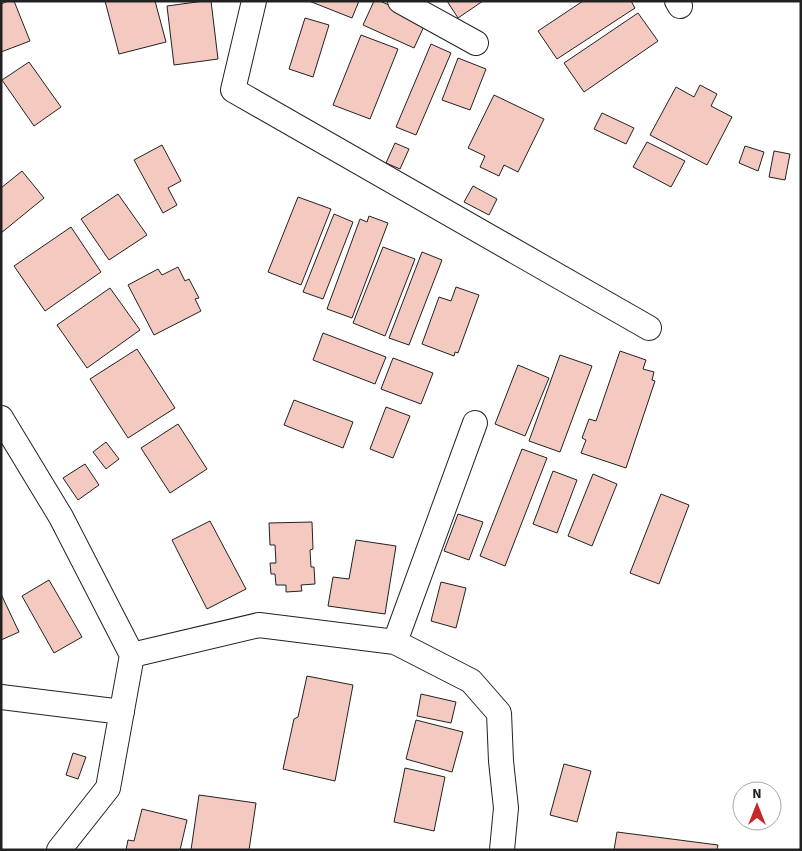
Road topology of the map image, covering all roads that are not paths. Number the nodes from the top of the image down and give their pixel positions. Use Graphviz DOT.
graph roads {
  1 [pos="254,1"];
  2 [pos="400,1"];
  3 [pos="476,43"];
  4 [pos="649,328"];
  5 [pos="1,418"];
  6 [pos="475,423"];
  7 [pos="395,642"];
  8 [pos="132,655"];
  9 [pos="1,697"];
  10 [pos="122,712"];
  11 [pos="59,850"];
  12 [pos="502,850"];
  1 -- 4 [label="street"];
  2 -- 3 [label="street"];
  5 -- 8 [label="street"];
  6 -- 7 [label="street"];
  7 -- 8 [label="street"];
  7 -- 12 [label="street"];
  8 -- 10 [label="street"];
  9 -- 10 [label="street"];
  10 -- 11 [label="street"];
}
